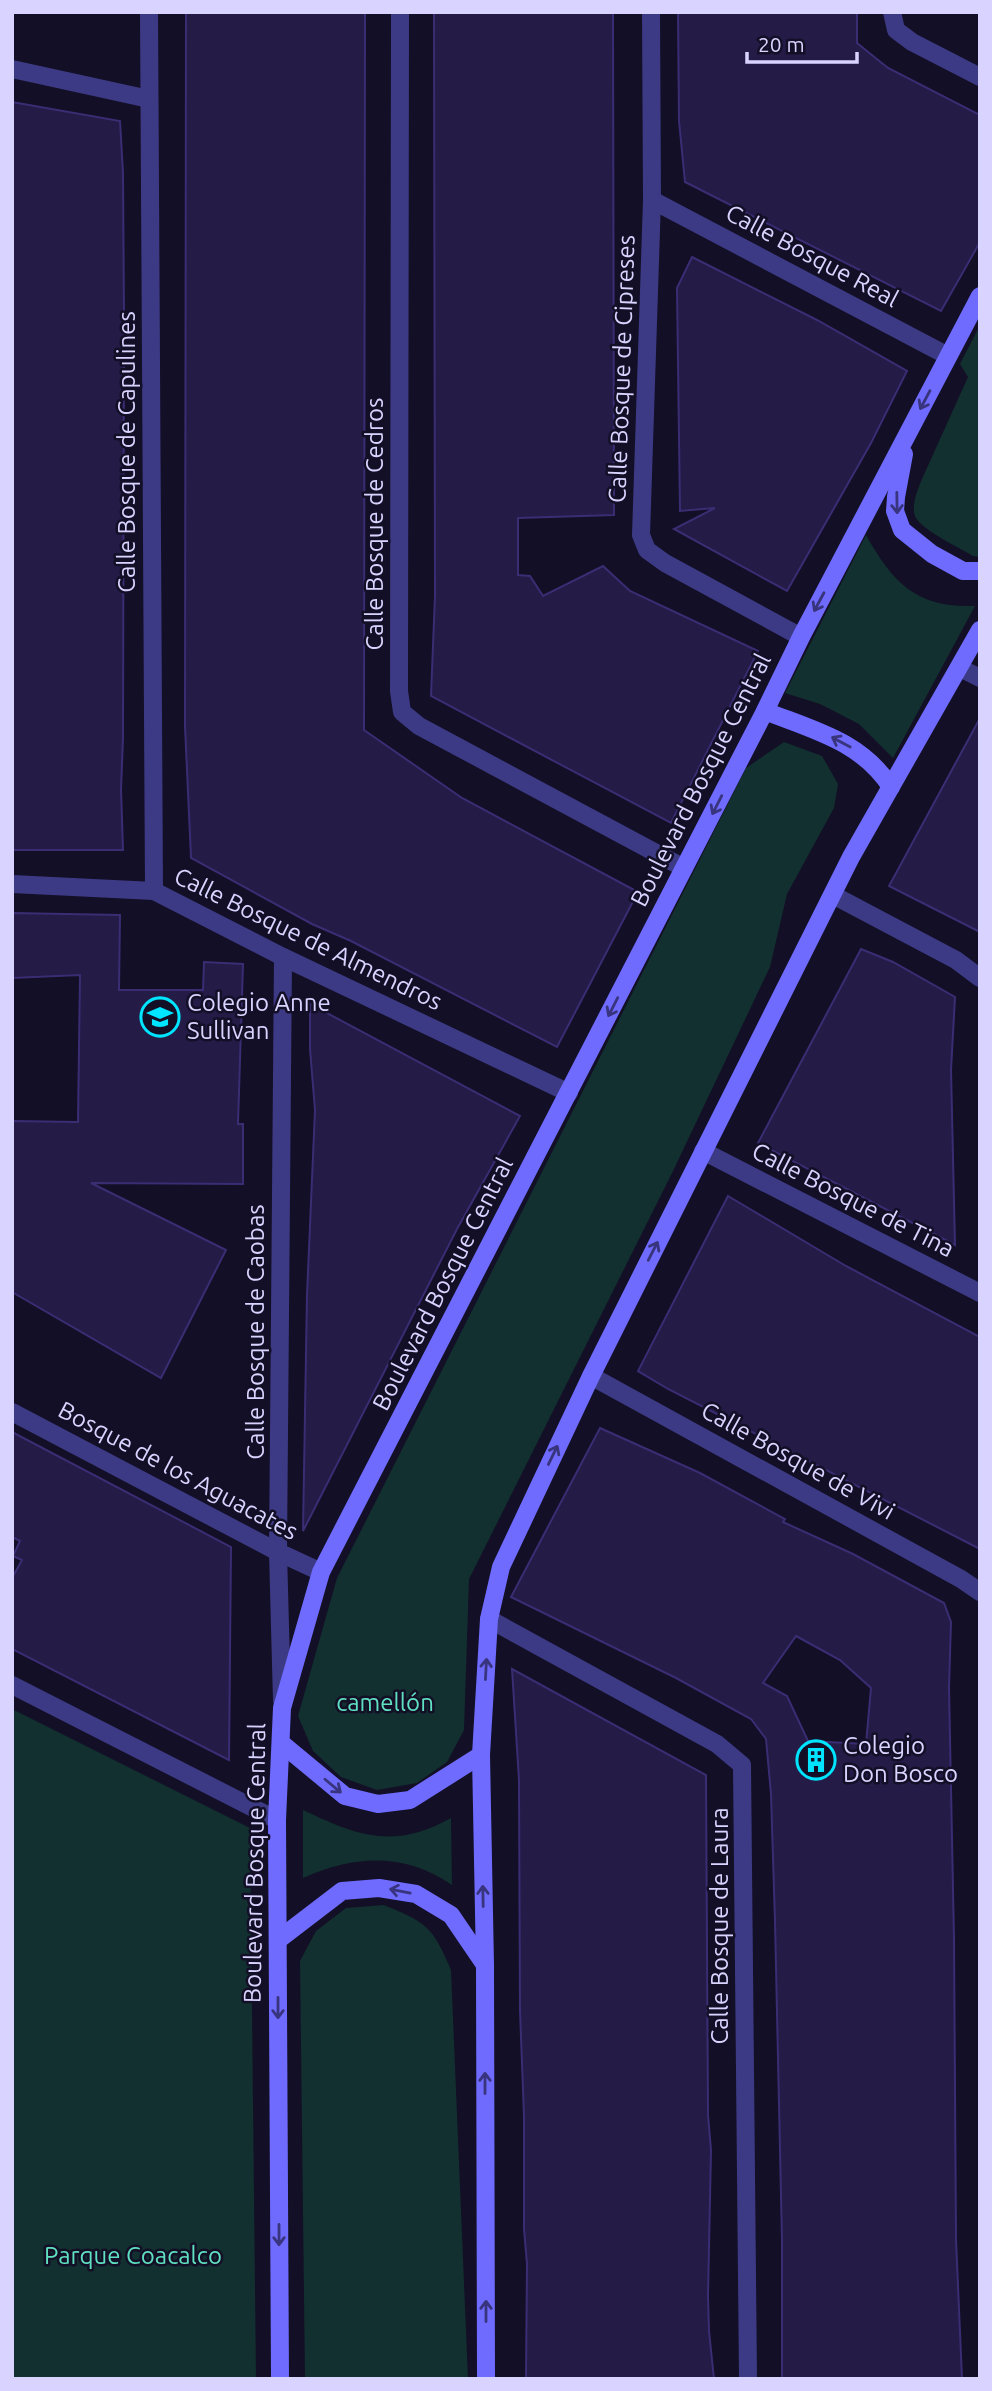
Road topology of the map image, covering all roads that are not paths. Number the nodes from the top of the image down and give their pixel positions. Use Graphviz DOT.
graph roads {
  1 [pos="149,12"];
  2 [pos="400,12"];
  3 [pos="651,12"];
  4 [pos="892,12"];
  5 [pos="12,69"];
  6 [pos="980,77"];
  7 [pos="149,99"];
  8 [pos="652,200"];
  9 [pos="980,296"];
  10 [pos="948,356"];
  11 [pos="906,436"];
  12 [pos="980,571"];
  13 [pos="980,630"];
  14 [pos="801,636"];
  15 [pos="960,668"];
  16 [pos="980,678"];
  17 [pos="765,711"];
  18 [pos="891,787"];
  19 [pos="684,868"];
  20 [pos="12,884"];
  21 [pos="154,891"];
  22 [pos="833,895"];
  23 [pos="283,957"];
  24 [pos="980,978"];
  25 [pos="569,1093"];
  26 [pos="704,1151"];
  27 [pos="980,1293"];
  28 [pos="591,1376"];
  29 [pos="12,1412"];
  30 [pos="278,1552"];
  31 [pos="321,1572"];
  32 [pos="980,1592"];
  33 [pos="489,1619"];
  34 [pos="12,1685"];
  35 [pos="282,1708"];
  36 [pos="281,1743"];
  37 [pos="481,1755"];
  38 [pos="277,1820"];
  39 [pos="278,1940"];
  40 [pos="485,1965"];
  41 [pos="280,2379"];
  42 [pos="486,2379"];
  43 [pos="748,2379"];
  1 -- 7 [label="street, Calle Bosque de Capulines"];
  2 -- 19 [label="street, Calle Bosque de Cedros"];
  3 -- 8 [label="street, Calle Bosque de Cipreses"];
  4 -- 6 [label="street"];
  5 -- 7 [label="street"];
  7 -- 21 [label="street, Calle Bosque de Capulines"];
  8 -- 10 [label="street, Calle Bosque Real"];
  8 -- 14 [label="street, Calle Bosque de Cipreses"];
  9 -- 10 [label="street, Boulevard Bosque Central"];
  10 -- 11 [label="street, Boulevard Bosque Central, one-way"];
  11 -- 12 [label="street, one-way"];
  11 -- 14 [label="street, Boulevard Bosque Central, one-way"];
  13 -- 15 [label="street"];
  14 -- 17 [label="street, Boulevard Bosque Central"];
  15 -- 16 [label="street"];
  15 -- 18 [label="street"];
  18 -- 17 [label="street, one-way"];
  17 -- 19 [label="street, Boulevard Bosque Central, one-way"];
  18 -- 22 [label="street"];
  19 -- 25 [label="street, Boulevard Bosque Central, one-way"];
  20 -- 21 [label="street, Calle Bosque de Almendros"];
  21 -- 23 [label="street, Calle Bosque de Almendros"];
  22 -- 24 [label="street"];
  22 -- 26 [label="street"];
  23 -- 25 [label="street, Calle Bosque de Almendros"];
  23 -- 30 [label="street, Calle Bosque de Caobas"];
  25 -- 31 [label="street, Boulevard Bosque Central"];
  26 -- 27 [label="street, Calle Bosque de Tina"];
  28 -- 26 [label="street, one-way"];
  28 -- 32 [label="street, Calle Bosque de Vivi"];
  33 -- 28 [label="street, one-way"];
  29 -- 30 [label="street, Bosque de los Aguacates"];
  30 -- 31 [label="street, Bosque de los Aguacates"];
  30 -- 35 [label="street, Calle Bosque de Caobas"];
  31 -- 35 [label="street, Boulevard Bosque Central"];
  37 -- 33 [label="street, one-way"];
  33 -- 43 [label="street, Calle Bosque de Laura"];
  34 -- 38 [label="street"];
  35 -- 36 [label="street, Boulevard Bosque Central"];
  36 -- 37 [label="street, one-way"];
  36 -- 38 [label="street, Boulevard Bosque Central"];
  40 -- 37 [label="street, one-way"];
  38 -- 39 [label="street, Boulevard Bosque Central"];
  40 -- 39 [label="street, one-way"];
  39 -- 41 [label="street, Boulevard Bosque Central, one-way"];
  42 -- 40 [label="street, one-way"];
}
